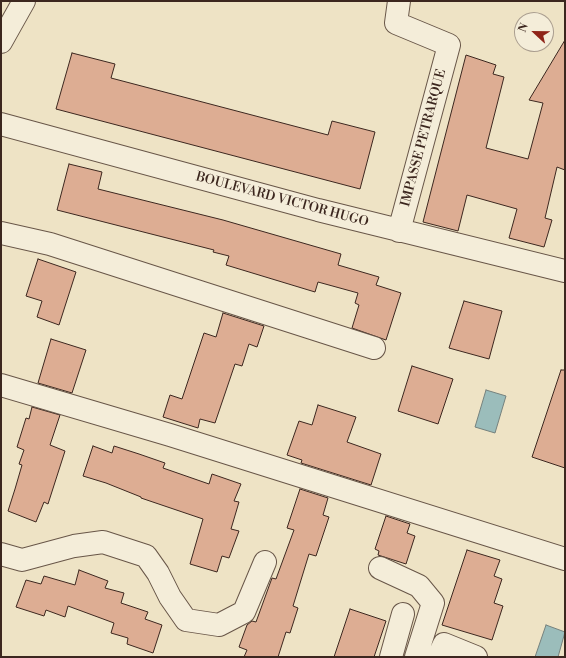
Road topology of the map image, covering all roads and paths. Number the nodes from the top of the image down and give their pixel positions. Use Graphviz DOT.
graph roads {
  1 [pos="24,1"];
  2 [pos="399,1"];
  3 [pos="1,42"];
  4 [pos="1,124"];
  5 [pos="399,231"];
  6 [pos="1,233"];
  7 [pos="565,271"];
  8 [pos="374,348"];
  9 [pos="1,386"];
  10 [pos="1,554"];
  11 [pos="565,559"];
  12 [pos="265,562"];
  13 [pos="380,568"];
  14 [pos="403,614"];
  15 [pos="391,657"];
  16 [pos="416,657"];
  17 [pos="438,657"];
  18 [pos="476,657"];
  1 -- 3 [label="street"];
  2 -- 5 [label="street, IMPASSE PETRARQUE"];
  4 -- 5 [label="street, BOULEVARD VICTOR HUGO"];
  5 -- 7 [label="street, BOULEVARD VICTOR HUGO"];
  6 -- 8 [label="street"];
  9 -- 11 [label="street"];
  10 -- 12 [label="street"];
  13 -- 16 [label="street"];
  14 -- 15 [label="street"];
  17 -- 18 [label="street"];
}
